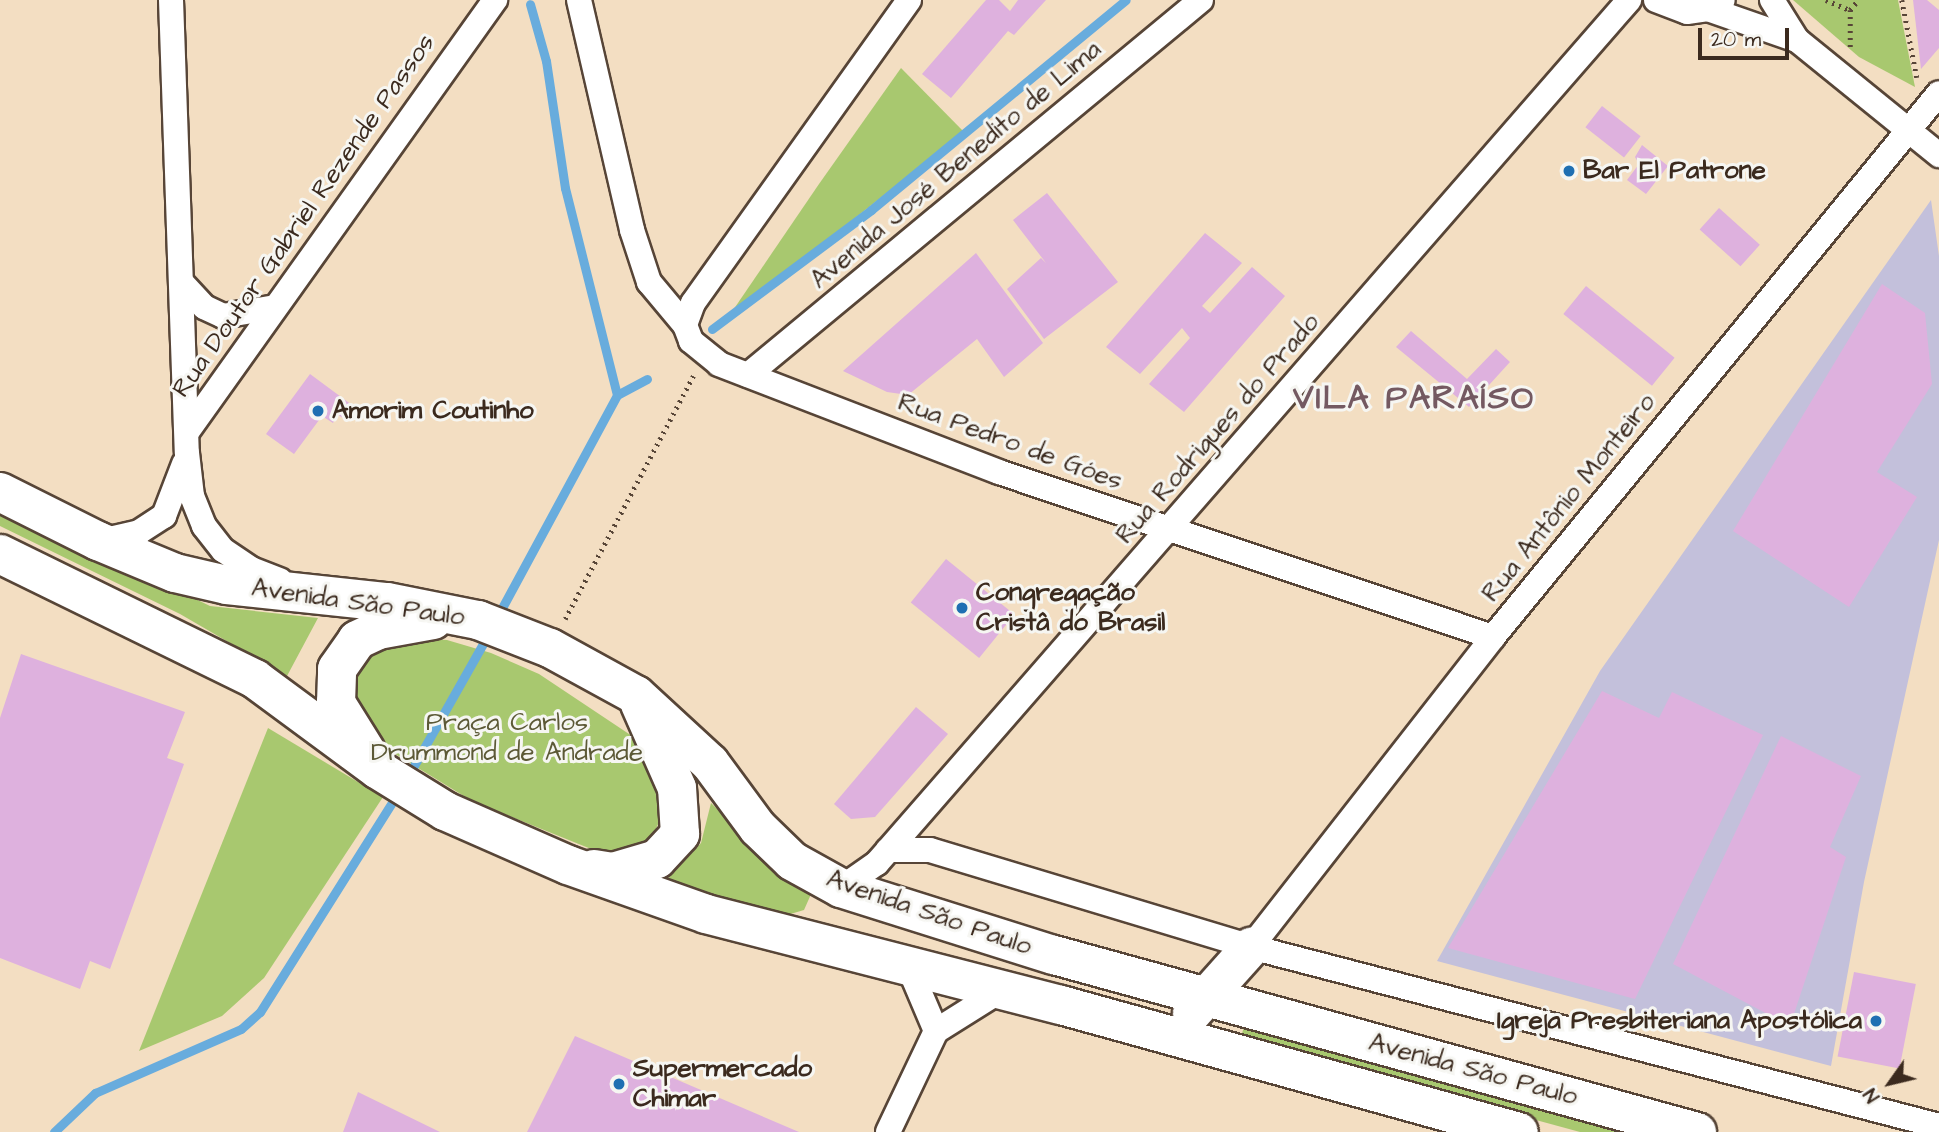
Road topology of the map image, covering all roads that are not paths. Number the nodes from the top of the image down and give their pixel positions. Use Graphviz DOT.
graph roads {
  1 [pos="171,0"];
  2 [pos="495,0"];
  3 [pos="579,0"];
  4 [pos="909,0"];
  5 [pos="1201,0"];
  6 [pos="1629,0"];
  7 [pos="1656,0"];
  8 [pos="1772,0"];
  9 [pos="1716,4"];
  10 [pos="1797,40"];
  11 [pos="1932,103"];
  12 [pos="1908,132"];
  13 [pos="1939,155"];
  14 [pos="182,283"];
  15 [pos="275,307"];
  16 [pos="685,325"];
  17 [pos="748,375"];
  18 [pos="187,443"];
  19 [pos="0,492"];
  20 [pos="1169,530"];
  21 [pos="98,541"];
  22 [pos="0,554"];
  23 [pos="320,595"];
  24 [pos="463,618"];
  25 [pos="1493,637"];
  26 [pos="636,695"];
  27 [pos="377,769"];
  28 [pos="888,850"];
  29 [pos="568,865"];
  30 [pos="841,888"];
  31 [pos="1251,947"];
  32 [pos="908,965"];
  33 [pos="1003,989"];
  34 [pos="1209,998"];
  35 [pos="1061,1005"];
  36 [pos="936,1031"];
  37 [pos="1939,1126"];
  38 [pos="888,1132"];
  39 [pos="1519,1132"];
  40 [pos="1697,1132"];
  1 -- 14 [label="street"];
  2 -- 15 [label="street, Rua Doutor Gabriel Rezende Passos"];
  3 -- 16 [label="street, Rua Pedro de Góes"];
  4 -- 16 [label="street"];
  5 -- 17 [label="street, Avenida José Benedito de Lima"];
  6 -- 20 [label="street, Rua Rodrigues do Prado"];
  7 -- 9 [label="street"];
  8 -- 10 [label="street"];
  9 -- 10 [label="street"];
  10 -- 12 [label="street"];
  11 -- 12 [label="street, Rua Antônio Monteiro"];
  12 -- 13 [label="street"];
  12 -- 25 [label="street, Rua Antônio Monteiro"];
  14 -- 15 [label="street"];
  14 -- 18 [label="street"];
  15 -- 18 [label="street, Rua Doutor Gabriel Rezende Passos"];
  16 -- 17 [label="street, Rua Pedro de Góes"];
  17 -- 20 [label="street, Rua Pedro de Góes"];
  18 -- 21 [label="street"];
  18 -- 23 [label="street"];
  19 -- 21 [label="main road, Avenida São Paulo"];
  20 -- 25 [label="street, Rua Pedro de Góes"];
  20 -- 28 [label="street, Rua Rodrigues do Prado"];
  21 -- 23 [label="main road, Avenida São Paulo"];
  22 -- 27 [label="main road, Avenida São Paulo"];
  23 -- 24 [label="main road, Avenida São Paulo"];
  24 -- 26 [label="main road, Avenida São Paulo"];
  24 -- 27 [label="main road"];
  25 -- 31 [label="street, Rua Antônio Monteiro"];
  26 -- 29 [label="main road"];
  26 -- 30 [label="main road, Avenida São Paulo"];
  27 -- 29 [label="main road, Avenida São Paulo"];
  28 -- 30 [label="street, Rua Rodrigues do Prado"];
  28 -- 31 [label="street, Avenida São Paulo"];
  29 -- 32 [label="main road, Avenida São Paulo"];
  30 -- 34 [label="main road, Avenida São Paulo"];
  31 -- 34 [label="main road"];
  31 -- 37 [label="street, Avenida São Paulo"];
  32 -- 33 [label="main road, Avenida São Paulo"];
  32 -- 36 [label="street"];
  33 -- 35 [label="main road, Avenida São Paulo"];
  33 -- 36 [label="street"];
  34 -- 35 [label="main road"];
  34 -- 40 [label="main road, Avenida São Paulo"];
  35 -- 39 [label="main road, Avenida São Paulo"];
  36 -- 38 [label="street"];
}
